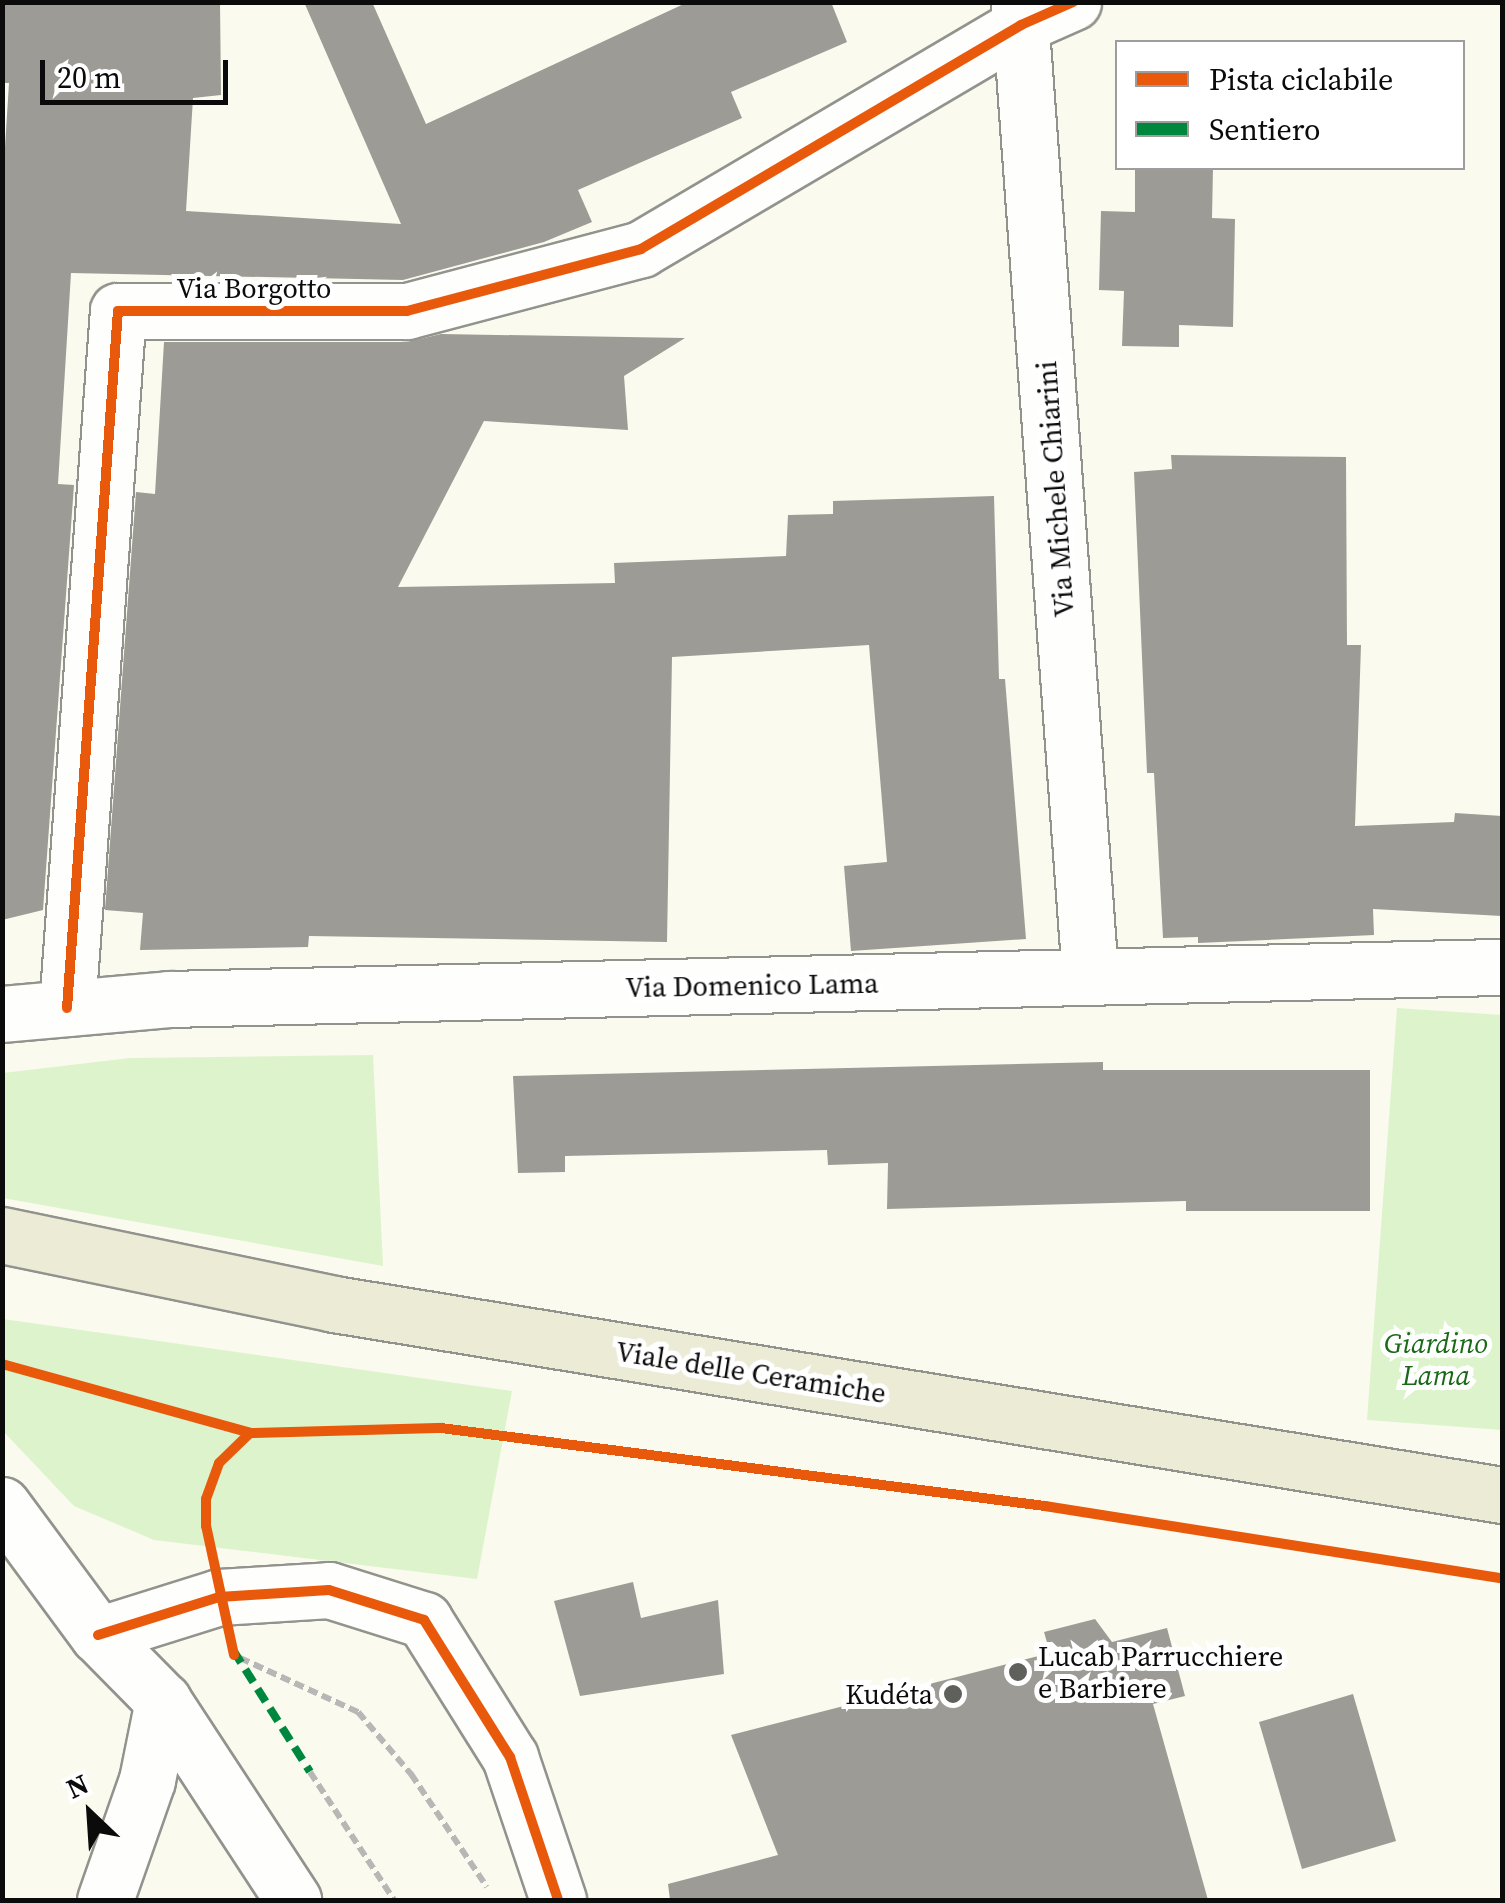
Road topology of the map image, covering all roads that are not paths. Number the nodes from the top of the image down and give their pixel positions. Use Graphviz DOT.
graph roads {
  1 [pos="1073,2"];
  2 [pos="1020,14"];
  3 [pos="1502,967"];
  4 [pos="1090,976"];
  5 [pos="67,1008"];
  6 [pos="2,1014"];
  7 [pos="2,1234"];
  8 [pos="1502,1495"];
  9 [pos="2,1505"];
  10 [pos="98,1636"];
  11 [pos="163,1702"];
  12 [pos="104,1900"];
  13 [pos="293,1900"];
  14 [pos="558,1900"];
  1 -- 2 [label="street"];
  2 -- 4 [label="street, Via Michele Chiarini"];
  2 -- 5 [label="street, Via Borgotto"];
  3 -- 4 [label="street, Via Domenico Lama"];
  4 -- 5 [label="street, Via Domenico Lama"];
  5 -- 6 [label="street, Via Domenico Lama"];
  7 -- 8 [label="main road, Viale delle Ceramiche"];
  9 -- 10 [label="street"];
  10 -- 11 [label="street"];
  10 -- 14 [label="street"];
  11 -- 12 [label="street"];
  11 -- 13 [label="street"];
}
